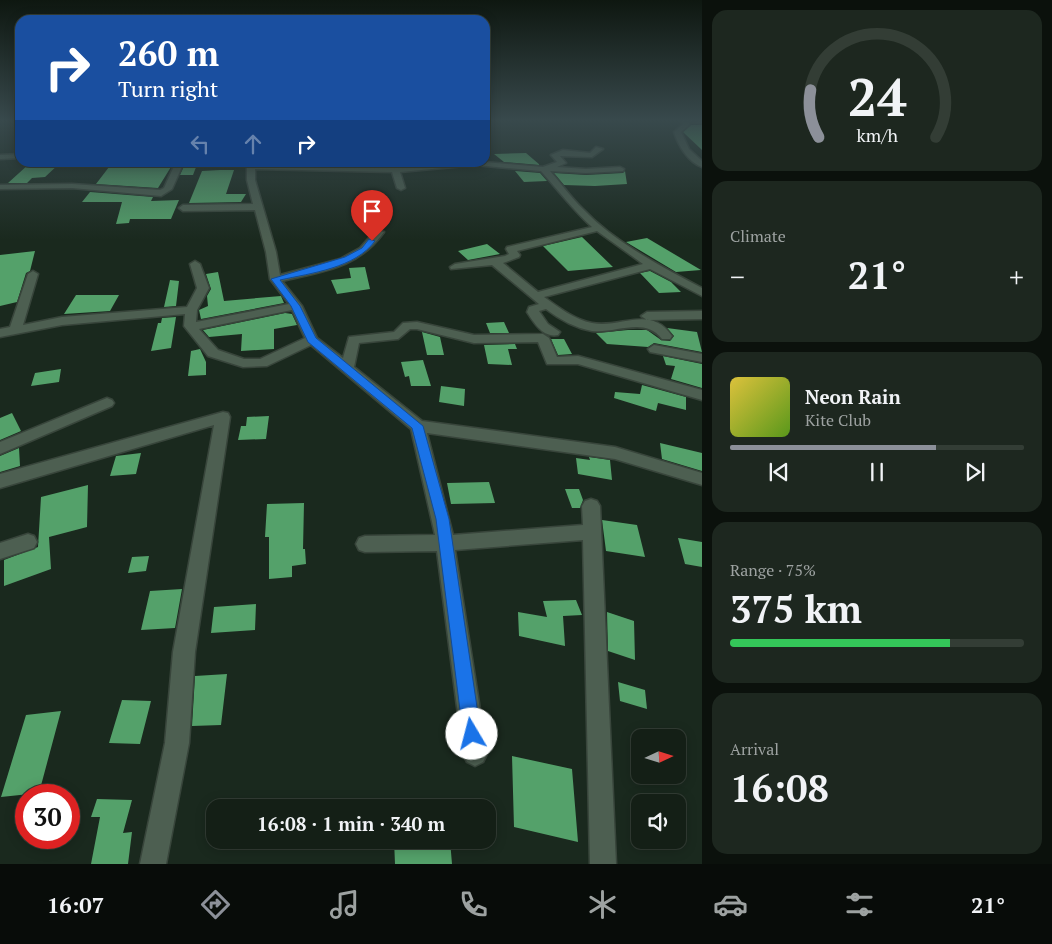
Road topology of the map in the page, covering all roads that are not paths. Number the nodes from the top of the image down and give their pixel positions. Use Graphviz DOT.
graph roads {
  1 [pos="559,159"];
  2 [pos="490,164"];
  3 [pos="177,167"];
  4 [pos="250,167"];
  5 [pos="384,167"];
  6 [pos="429,167"];
  7 [pos="543,169"];
  8 [pos="620,169"];
  9 [pos="395,170"];
  10 [pos="0,187"];
  11 [pos="401,188"];
  12 [pos="258,207"];
  13 [pos="183,208"];
  14 [pos="599,228"];
  15 [pos="379,232"];
  16 [pos="494,261"];
  17 [pos="195,264"];
  18 [pos="651,265"];
  19 [pos="455,267"];
  20 [pos="33,274"];
  21 [pos="275,279"];
  22 [pos="702,294"];
  23 [pos="535,296"];
  24 [pos="547,305"];
  25 [pos="296,306"];
  26 [pos="190,310"];
  27 [pos="702,315"];
  28 [pos="647,316"];
  29 [pos="190,326"];
  30 [pos="16,328"];
  31 [pos="0,332"];
  32 [pos="554,332"];
  33 [pos="666,336"];
  34 [pos="312,340"];
  35 [pos="654,349"];
  36 [pos="702,358"];
  37 [pos="347,368"];
  38 [pos="702,394"];
  39 [pos="107,403"];
  40 [pos="418,426"];
  41 [pos="0,448"];
  42 [pos="702,479"];
  43 [pos="0,481"];
  44 [pos="591,506"];
  45 [pos="592,532"];
  46 [pos="28,542"];
  47 [pos="446,543"];
  48 [pos="365,544"];
  49 [pos="0,551"];
  50 [pos="475,754"];
  51 [pos="153,864"];
  52 [pos="603,864"];
  1 -- 7 [label="street"];
  2 -- 7 [label="street"];
  3 -- 10 [label="street"];
  4 -- 12 [label="street"];
  5 -- 9 [label="street"];
  6 -- 9 [label="street"];
  7 -- 8 [label="street"];
  7 -- 14 [label="street"];
  9 -- 11 [label="street"];
  12 -- 13 [label="street"];
  12 -- 21 [label="street"];
  14 -- 16 [label="street"];
  14 -- 18 [label="street"];
  15 -- 21 [label="street"];
  16 -- 19 [label="street"];
  16 -- 23 [label="street"];
  17 -- 26 [label="street"];
  18 -- 22 [label="street"];
  18 -- 23 [label="street"];
  20 -- 30 [label="street"];
  21 -- 25 [label="street"];
  23 -- 24 [label="street"];
  24 -- 32 [label="street"];
  24 -- 33 [label="street"];
  25 -- 29 [label="street"];
  25 -- 34 [label="street"];
  26 -- 29 [label="street"];
  26 -- 30 [label="street"];
  27 -- 28 [label="street"];
  29 -- 34 [label="street"];
  30 -- 31 [label="street"];
  34 -- 37 [label="street"];
  35 -- 36 [label="street"];
  37 -- 38 [label="street"];
  37 -- 40 [label="street"];
  39 -- 41 [label="street"];
  40 -- 42 [label="street"];
  40 -- 47 [label="street"];
  43 -- 51 [label="street"];
  44 -- 45 [label="street"];
  45 -- 47 [label="street"];
  45 -- 52 [label="street"];
  46 -- 49 [label="street"];
  47 -- 48 [label="street"];
  47 -- 50 [label="street"];
}
